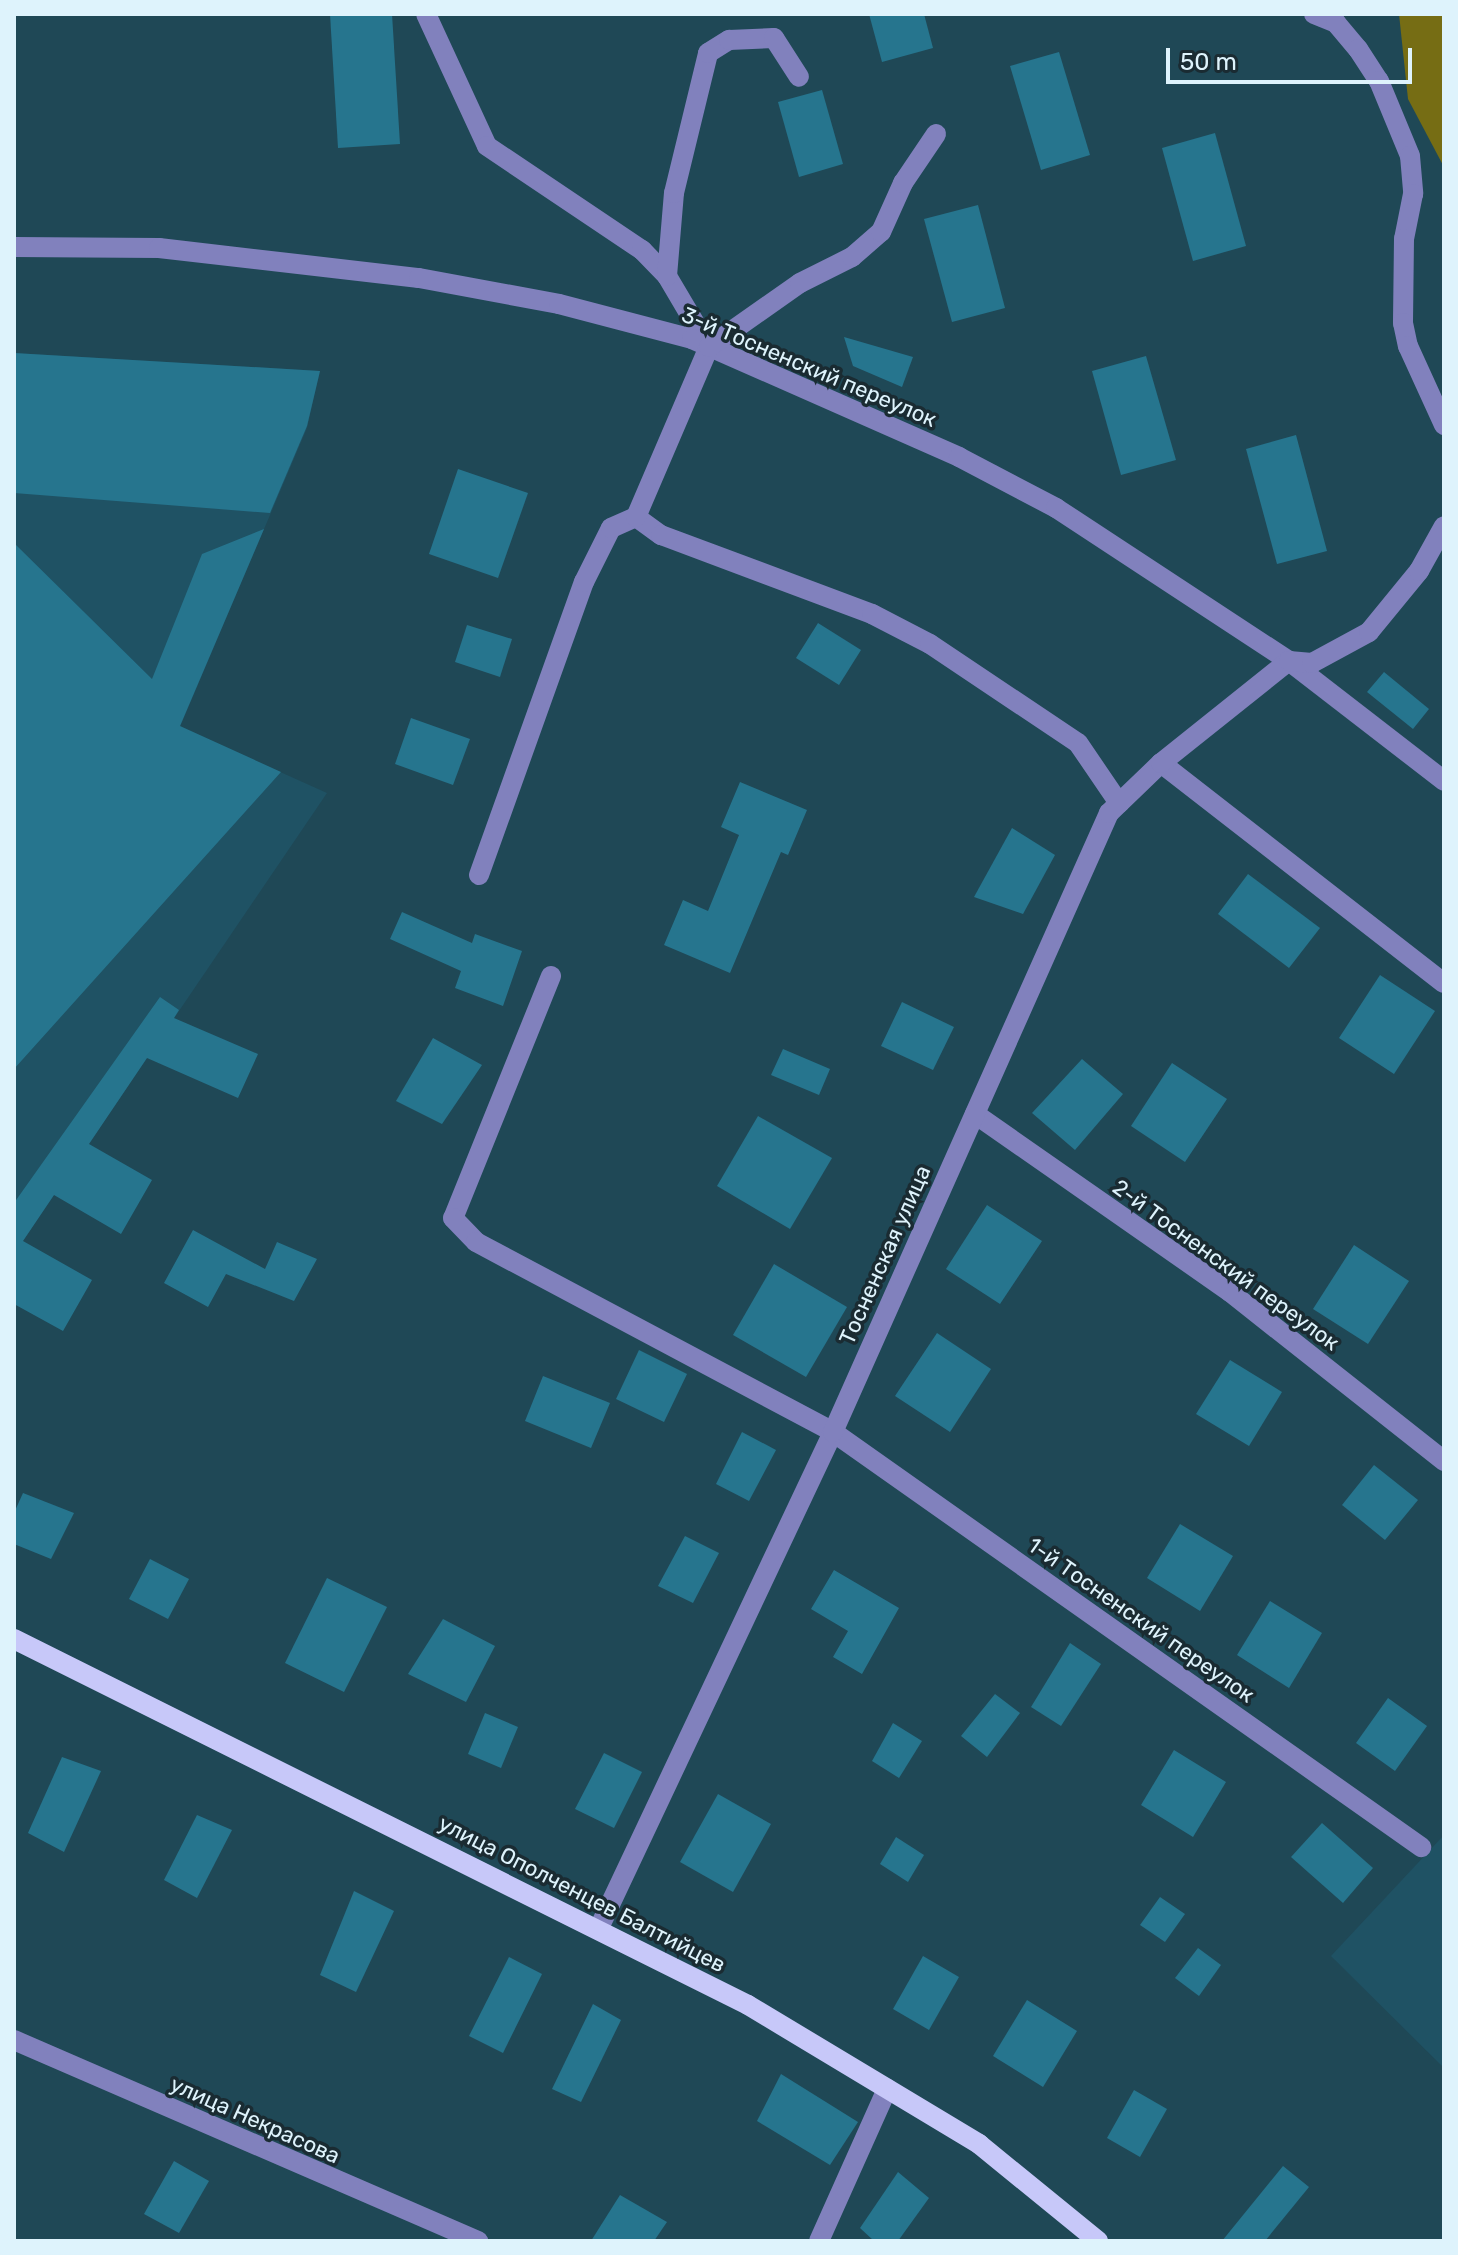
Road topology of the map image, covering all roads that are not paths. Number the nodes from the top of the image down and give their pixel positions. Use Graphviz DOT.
graph roads {
  1 [pos="426,14"];
  2 [pos="1314,14"];
  3 [pos="799,77"];
  4 [pos="936,134"];
  5 [pos="14,247"];
  6 [pos="667,276"];
  7 [pos="709,347"];
  8 [pos="1444,425"];
  9 [pos="636,517"];
  10 [pos="1444,526"];
  11 [pos="1289,661"];
  12 [pos="1161,763"];
  13 [pos="1444,781"];
  14 [pos="1119,803"];
  15 [pos="479,875"];
  16 [pos="551,976"];
  17 [pos="1444,983"];
  18 [pos="975,1114"];
  19 [pos="833,1432"];
  20 [pos="1444,1461"];
  21 [pos="14,1639"];
  22 [pos="1421,1847"];
  23 [pos="599,1928"];
  24 [pos="14,2040"];
  25 [pos="887,2089"];
  26 [pos="478,2241"];
  27 [pos="819,2241"];
  28 [pos="1098,2241"];
  1 -- 6 [label="street"];
  2 -- 8 [label="street"];
  3 -- 6 [label="street"];
  4 -- 7 [label="street"];
  5 -- 7 [label="street, 3-й Тосненский переулок"];
  6 -- 7 [label="street"];
  7 -- 9 [label="street"];
  7 -- 11 [label="street, 3-й Тосненский переулок"];
  9 -- 14 [label="street"];
  9 -- 15 [label="street"];
  10 -- 11 [label="street"];
  11 -- 12 [label="street, Тосненская улица"];
  11 -- 13 [label="street, 3-й Тосненский переулок"];
  12 -- 14 [label="street, Тосненская улица"];
  12 -- 17 [label="street"];
  14 -- 18 [label="street, Тосненская улица"];
  16 -- 19 [label="street, 1-й Тосненский переулок"];
  18 -- 19 [label="street, Тосненская улица"];
  18 -- 20 [label="street, 2-й Тосненский переулок"];
  19 -- 22 [label="street, 1-й Тосненский переулок"];
  19 -- 23 [label="street, Тосненская улица"];
  21 -- 23 [label="main road, улица Ополченцев Балтийцев"];
  23 -- 25 [label="main road, улица Ополченцев Балтийцев"];
  24 -- 26 [label="street, улица Некрасова"];
  25 -- 27 [label="street"];
  25 -- 28 [label="main road, улица Ополченцев Балтийцев"];
}
